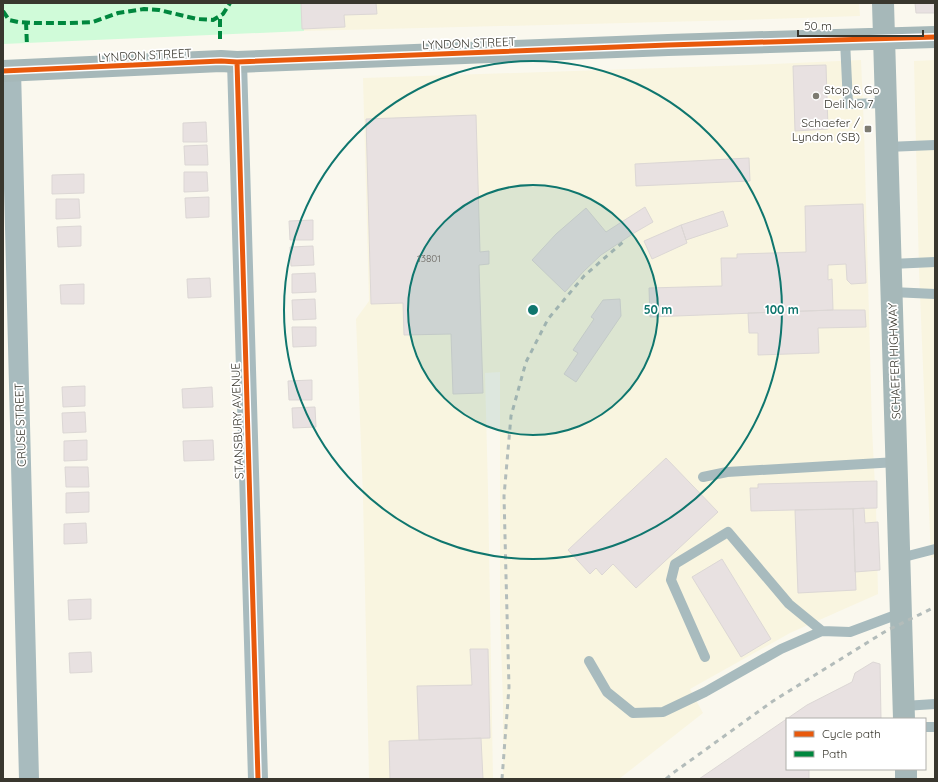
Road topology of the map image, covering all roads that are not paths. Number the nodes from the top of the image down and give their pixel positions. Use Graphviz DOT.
graph roads {
  1 [pos="883,3"];
  2 [pos="935,37"];
  3 [pos="884,38"];
  4 [pos="845,40"];
  5 [pos="237,62"];
  6 [pos="7,71"];
  7 [pos="886,103"];
  8 [pos="935,145"];
  9 [pos="887,147"];
  10 [pos="935,262"];
  11 [pos="891,264"];
  12 [pos="892,292"];
  13 [pos="935,294"];
  14 [pos="897,462"];
  15 [pos="703,477"];
  16 [pos="935,548"];
  17 [pos="900,558"];
  18 [pos="901,613"];
  19 [pos="822,631"];
  20 [pos="705,657"];
  21 [pos="589,661"];
  22 [pos="935,704"];
  23 [pos="904,712"];
  24 [pos="29,779"];
  25 [pos="258,779"];
  1 -- 3 [label="street, SCHAEFER HIGHWAY"];
  2 -- 3 [label="street, LYNDON STREET"];
  3 -- 4 [label="street, LYNDON STREET"];
  3 -- 7 [label="street, SCHAEFER HIGHWAY"];
  4 -- 5 [label="street, LYNDON STREET"];
  4 -- 7 [label="lane"];
  5 -- 6 [label="street, LYNDON STREET"];
  5 -- 25 [label="street, STANSBURY AVENUE"];
  6 -- 24 [label="street, CRUSE STREET"];
  7 -- 9 [label="street, SCHAEFER HIGHWAY"];
  8 -- 9 [label="lane"];
  9 -- 11 [label="street, SCHAEFER HIGHWAY"];
  10 -- 11 [label="lane"];
  11 -- 12 [label="street, SCHAEFER HIGHWAY"];
  12 -- 13 [label="lane"];
  12 -- 14 [label="street, SCHAEFER HIGHWAY"];
  14 -- 15 [label="lane"];
  14 -- 17 [label="street, SCHAEFER HIGHWAY"];
  16 -- 17 [label="lane"];
  17 -- 18 [label="street, SCHAEFER HIGHWAY"];
  18 -- 19 [label="lane"];
  18 -- 23 [label="street, SCHAEFER HIGHWAY"];
  19 -- 20 [label="lane"];
  19 -- 21 [label="lane"];
  22 -- 23 [label="lane"];
}
